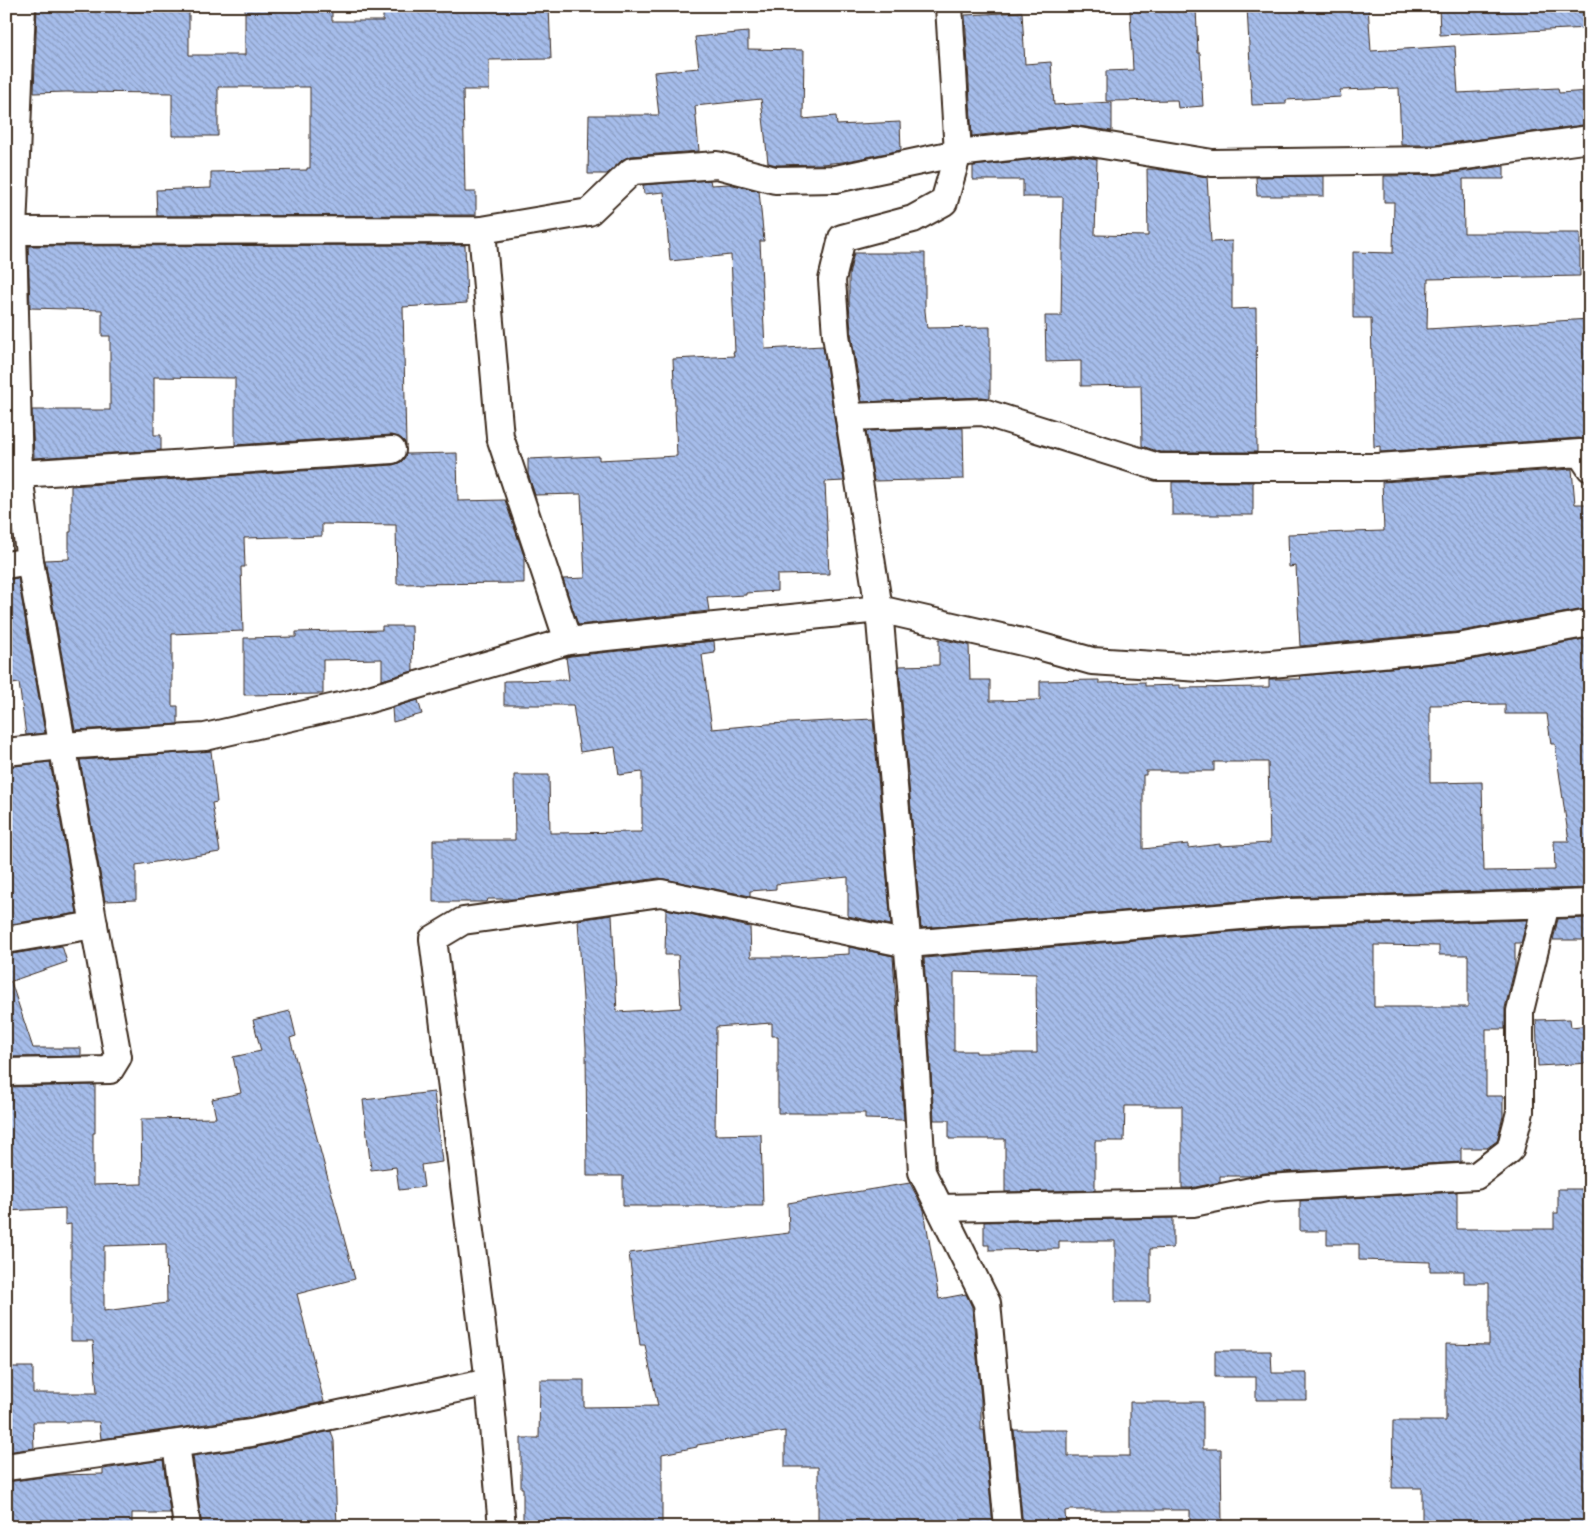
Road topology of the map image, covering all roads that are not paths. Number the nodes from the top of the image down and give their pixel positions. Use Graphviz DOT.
graph roads {
  1 [pos="22,6"];
  2 [pos="949,6"];
  3 [pos="1590,139"];
  4 [pos="958,153"];
  5 [pos="482,230"];
  6 [pos="13,231"];
  7 [pos="849,417"];
  8 [pos="392,450"];
  9 [pos="1590,468"];
  10 [pos="19,474"];
  11 [pos="18,563"];
  12 [pos="879,609"];
  13 [pos="1590,623"];
  14 [pos="568,641"];
  15 [pos="62,746"];
  16 [pos="6,752"];
  17 [pos="1590,903"];
  18 [pos="1546,904"];
  19 [pos="94,925"];
  20 [pos="6,940"];
  21 [pos="908,944"];
  22 [pos="6,1072"];
  23 [pos="940,1208"];
  24 [pos="489,1382"];
  25 [pos="176,1444"];
  26 [pos="6,1467"];
  27 [pos="187,1527"];
  28 [pos="502,1527"];
  29 [pos="1008,1527"];
  1 -- 6 [label="street"];
  2 -- 4 [label="street"];
  3 -- 4 [label="street"];
  4 -- 5 [label="street"];
  4 -- 7 [label="street"];
  5 -- 6 [label="street"];
  5 -- 14 [label="street"];
  6 -- 10 [label="street"];
  7 -- 9 [label="street"];
  7 -- 12 [label="street"];
  8 -- 10 [label="street"];
  10 -- 11 [label="street"];
  11 -- 15 [label="street"];
  12 -- 13 [label="street"];
  12 -- 14 [label="street"];
  12 -- 21 [label="street"];
  14 -- 15 [label="street"];
  15 -- 16 [label="street"];
  15 -- 19 [label="street"];
  17 -- 18 [label="street"];
  18 -- 21 [label="street"];
  18 -- 23 [label="street"];
  19 -- 20 [label="street"];
  19 -- 22 [label="street"];
  21 -- 23 [label="street"];
  21 -- 24 [label="street"];
  23 -- 29 [label="street"];
  24 -- 25 [label="street"];
  24 -- 28 [label="street"];
  25 -- 26 [label="street"];
  25 -- 27 [label="street"];
}
